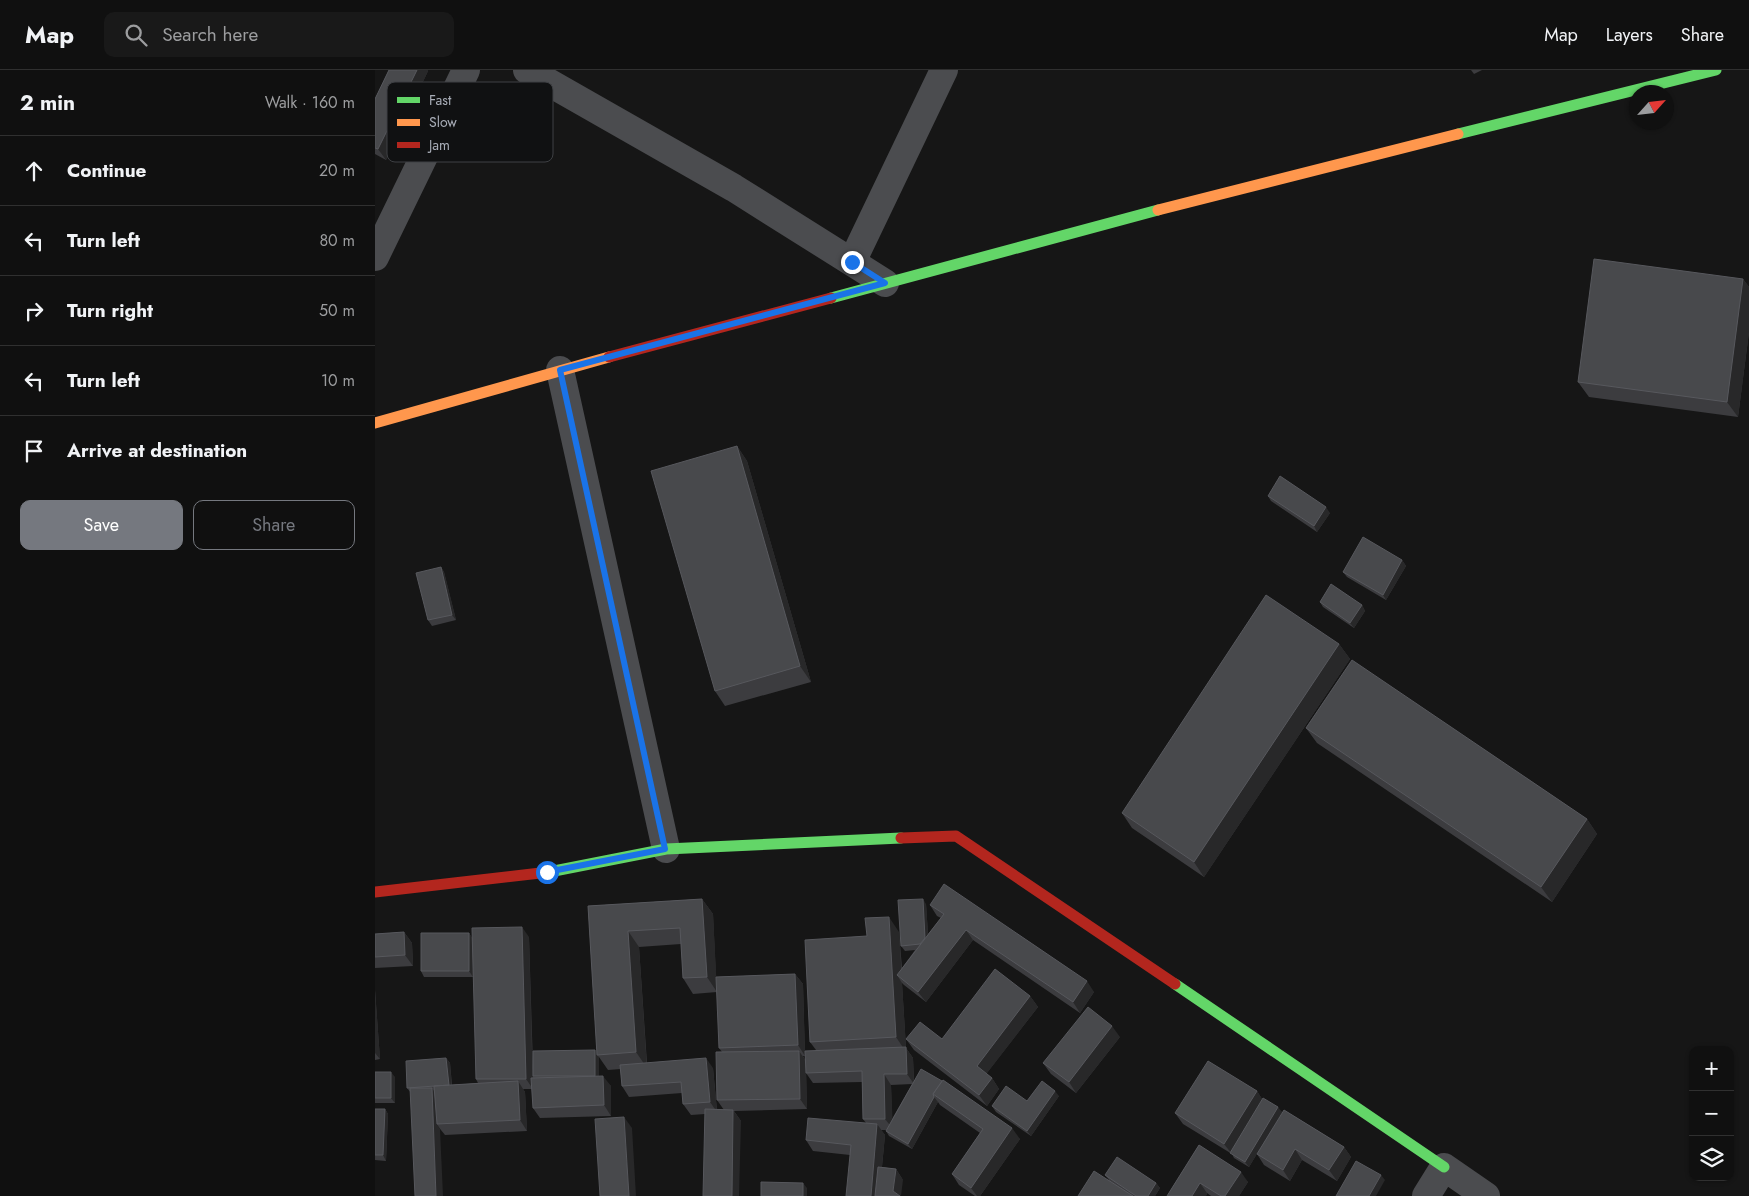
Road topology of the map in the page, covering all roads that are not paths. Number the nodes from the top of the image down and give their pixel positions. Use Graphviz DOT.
graph roads {
  1 [pos="467,70"];
  2 [pos="527,70"];
  3 [pos="944,70"];
  4 [pos="1716,70"];
  5 [pos="461,82"];
  6 [pos="548,82"];
  7 [pos="553,85"];
  8 [pos="422,162"];
  9 [pos="375,258"];
  10 [pos="852,262"];
  11 [pos="885,283"];
  12 [pos="560,370"];
  13 [pos="375,423"];
  14 [pos="665,849"];
  15 [pos="375,892"];
  16 [pos="1444,1167"];
  17 [pos="1425,1196"];
  18 [pos="1486,1196"];
  1 -- 5 [label="street"];
  2 -- 6 [label="street"];
  3 -- 10 [label="street"];
  4 -- 11 [label="main road"];
  7 -- 10 [label="street"];
  8 -- 9 [label="street"];
  10 -- 11 [label="street"];
  11 -- 12 [label="main road"];
  12 -- 13 [label="main road"];
  12 -- 14 [label="street"];
  14 -- 15 [label="main road"];
  14 -- 16 [label="main road"];
  16 -- 17 [label="street"];
  16 -- 18 [label="street"];
}
